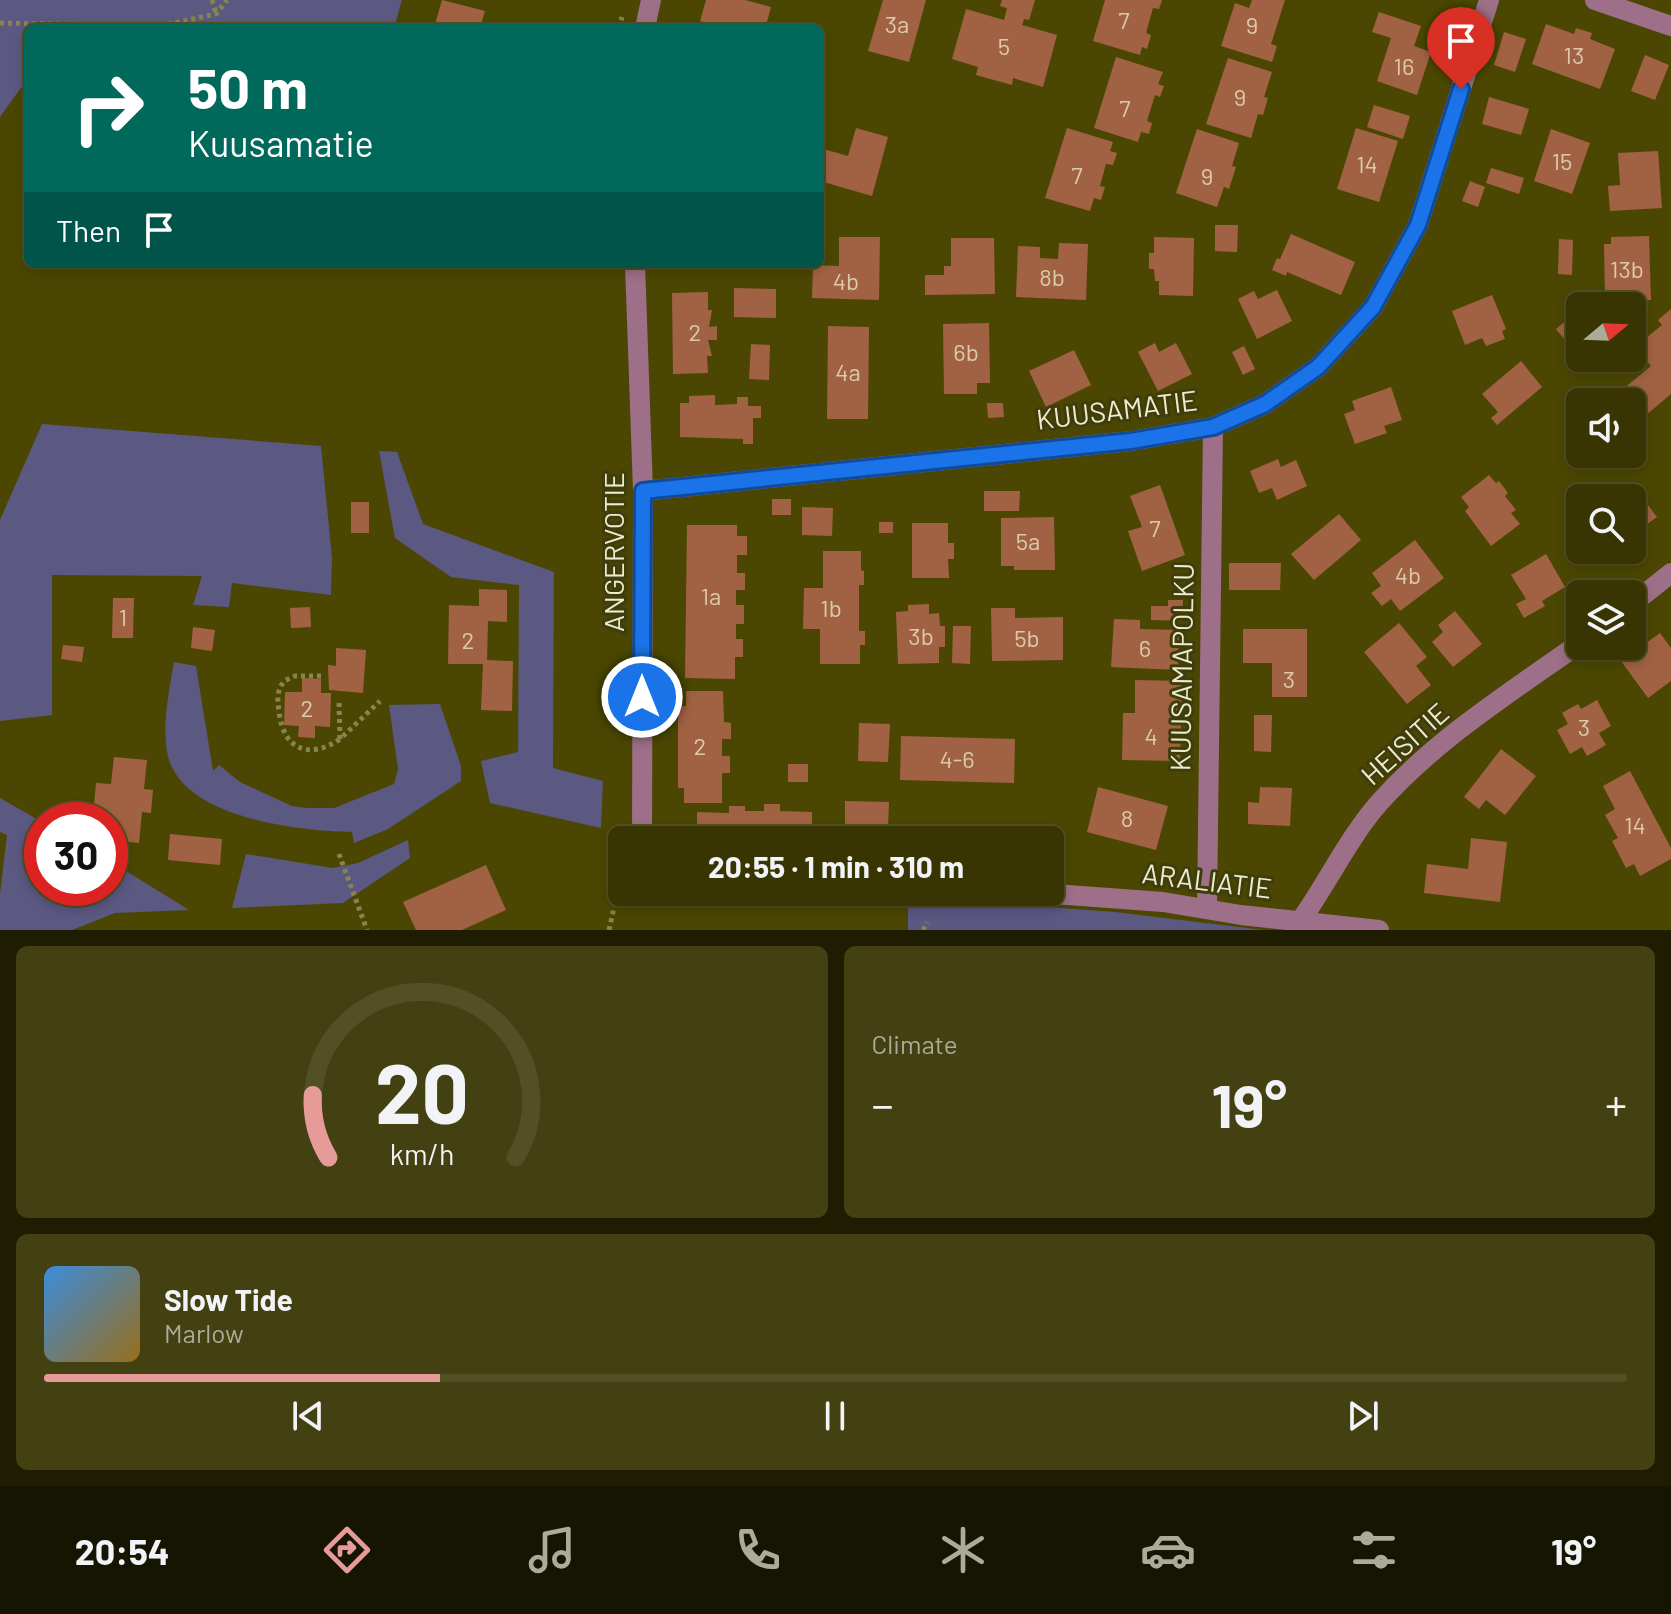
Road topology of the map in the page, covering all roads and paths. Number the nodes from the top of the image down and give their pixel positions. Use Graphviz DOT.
graph roads {
  1 [pos="212,0"];
  2 [pos="227,0"];
  3 [pos="651,0"];
  4 [pos="1489,0"];
  5 [pos="1595,0"];
  6 [pos="216,14"];
  7 [pos="0,23"];
  8 [pos="53,24"];
  9 [pos="169,24"];
  10 [pos="646,24"];
  11 [pos="1671,26"];
  12 [pos="635,268"];
  13 [pos="1213,427"];
  14 [pos="643,491"];
  15 [pos="1671,573"];
  16 [pos="1646,593"];
  17 [pos="1566,653"];
  18 [pos="321,676"];
  19 [pos="380,701"];
  20 [pos="339,703"];
  21 [pos="340,739"];
  22 [pos="642,826"];
  23 [pos="339,854"];
  24 [pos="1064,895"];
  25 [pos="614,906"];
  26 [pos="1207,908"];
  27 [pos="1301,920"];
  28 [pos="927,922"];
  29 [pos="367,930"];
  30 [pos="609,930"];
  31 [pos="923,930"];
  32 [pos="1379,930"];
  1 -- 6 [label="path"];
  2 -- 6 [label="path"];
  3 -- 10 [label="street"];
  4 -- 13 [label="street, KUUSAMATIE"];
  5 -- 11 [label="street"];
  6 -- 9 [label="path"];
  7 -- 8 [label="path"];
  12 -- 14 [label="street, ANGERVOTIE"];
  13 -- 14 [label="street, KUUSAMATIE"];
  13 -- 26 [label="street, KUUSAMAPOLKU"];
  14 -- 22 [label="street, ANGERVOTIE"];
  15 -- 16 [label="street"];
  17 -- 27 [label="street, HEISITIE"];
  18 -- 21 [label="path"];
  19 -- 21 [label="path"];
  20 -- 21 [label="path"];
  23 -- 29 [label="path"];
  24 -- 26 [label="street, ARALIATIE"];
  25 -- 30 [label="path"];
  26 -- 27 [label="street, ARALIATIE"];
  27 -- 32 [label="street, ARALIATIE"];
  28 -- 31 [label="path"];
}
